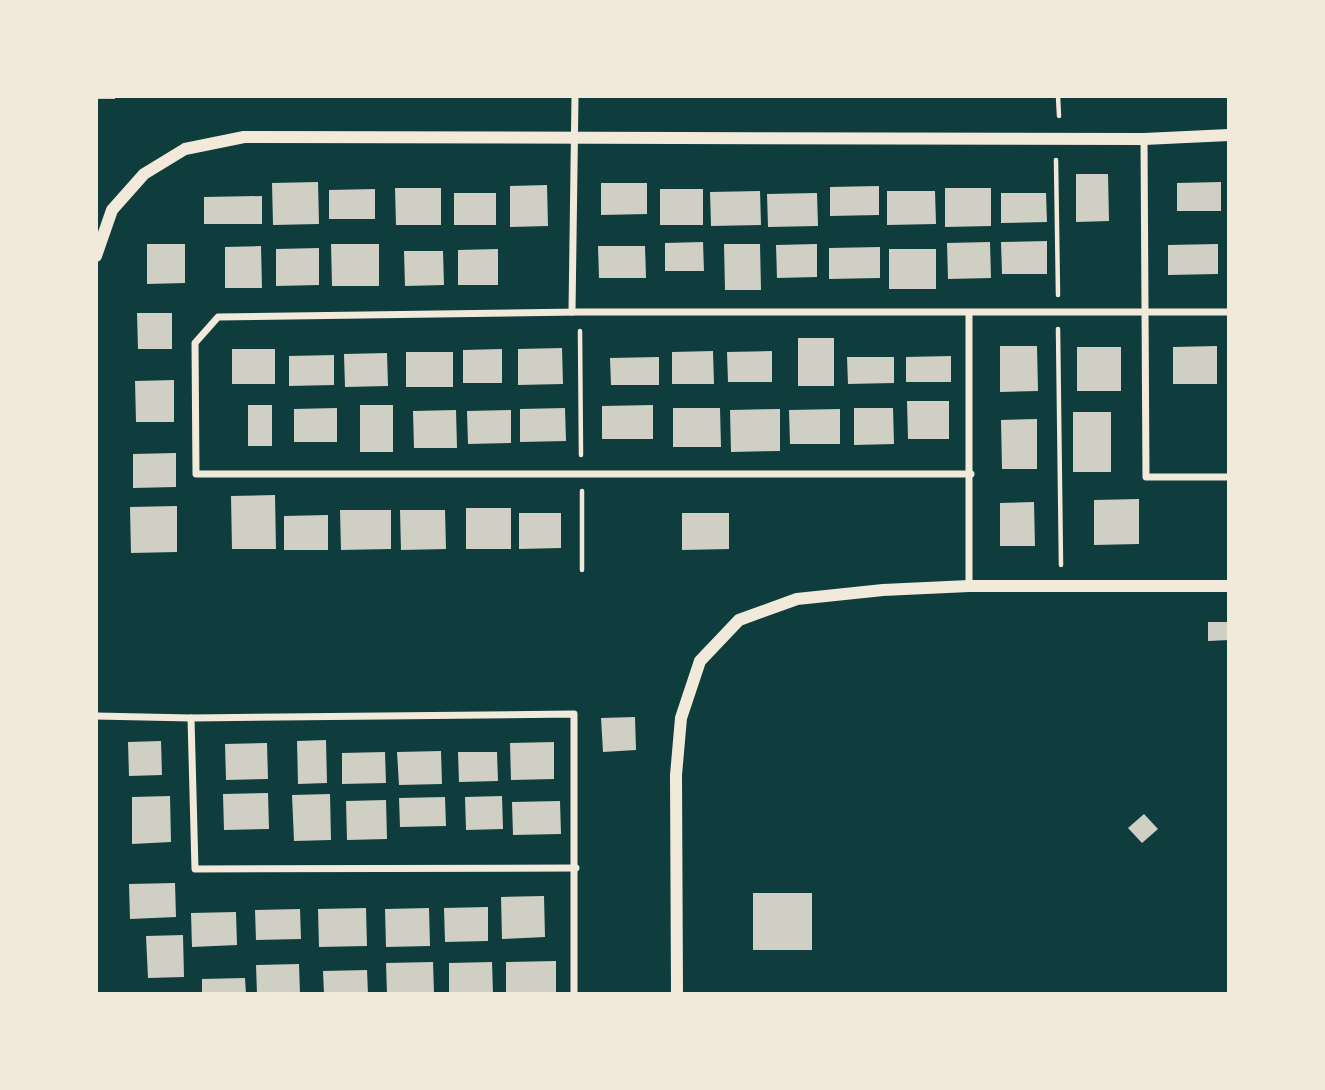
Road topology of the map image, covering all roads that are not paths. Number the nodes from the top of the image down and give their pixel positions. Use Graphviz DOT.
graph roads {
  1 [pos="575,96"];
  2 [pos="1229,135"];
  3 [pos="575,139"];
  4 [pos="1144,139"];
  5 [pos="96,256"];
  6 [pos="572,312"];
  7 [pos="1229,312"];
  8 [pos="968,313"];
  9 [pos="1145,313"];
  10 [pos="971,474"];
  11 [pos="1229,477"];
  12 [pos="969,586"];
  13 [pos="1229,586"];
  14 [pos="96,716"];
  15 [pos="191,718"];
  16 [pos="576,868"];
  17 [pos="574,994"];
  18 [pos="677,994"];
  1 -- 3 [label="street"];
  2 -- 4 [label="street"];
  3 -- 4 [label="street"];
  3 -- 5 [label="street"];
  3 -- 6 [label="street"];
  4 -- 9 [label="street"];
  6 -- 8 [label="street"];
  6 -- 10 [label="street"];
  7 -- 9 [label="street"];
  8 -- 9 [label="street"];
  8 -- 10 [label="street"];
  9 -- 11 [label="street"];
  10 -- 12 [label="street"];
  12 -- 13 [label="street"];
  12 -- 18 [label="street"];
  14 -- 15 [label="street"];
  15 -- 16 [label="street"];
  15 -- 16 [label="street"];
  16 -- 17 [label="street"];
}
